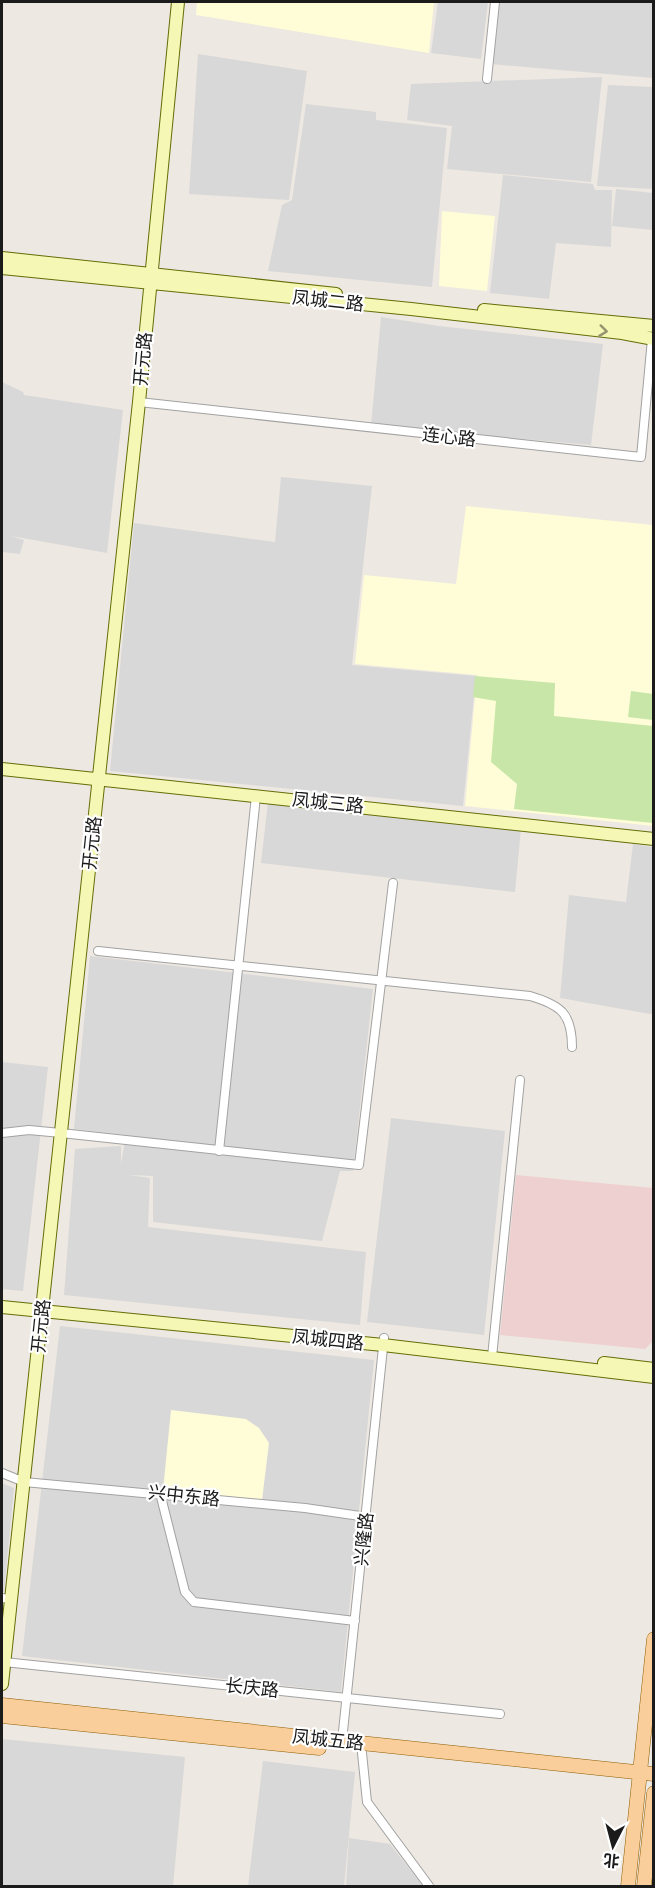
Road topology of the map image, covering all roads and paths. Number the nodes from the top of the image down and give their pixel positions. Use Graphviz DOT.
graph roads {
  1 [pos="178,2"];
  2 [pos="495,2"];
  3 [pos="487,79"];
  4 [pos="2,258"];
  5 [pos="2,268"];
  6 [pos="151,279"];
  7 [pos="654,326"];
  8 [pos="653,339"];
  9 [pos="139,402"];
  10 [pos="2,769"];
  11 [pos="99,779"];
  12 [pos="256,795"];
  13 [pos="654,839"];
  14 [pos="393,883"];
  15 [pos="98,951"];
  16 [pos="238,966"];
  17 [pos="380,981"];
  18 [pos="572,1047"];
  19 [pos="520,1080"];
  20 [pos="2,1133"];
  21 [pos="61,1133"];
  22 [pos="219,1151"];
  23 [pos="2,1300"];
  24 [pos="2,1307"];
  25 [pos="43,1308"];
  26 [pos="383,1341"];
  27 [pos="492,1353"];
  28 [pos="654,1368"];
  29 [pos="654,1377"];
  30 [pos="2,1473"];
  31 [pos="24,1482"];
  32 [pos="160,1493"];
  33 [pos="367,1517"];
  34 [pos="6,1599"];
  35 [pos="355,1621"];
  36 [pos="654,1639"];
  37 [pos="4,1662"];
  38 [pos="2,1684"];
  39 [pos="348,1698"];
  40 [pos="2,1705"];
  41 [pos="500,1714"];
  42 [pos="2,1716"];
  43 [pos="342,1741"];
  44 [pos="362,1753"];
  45 [pos="644,1776"];
  46 [pos="654,1783"];
  47 [pos="654,1793"];
  48 [pos="429,1887"];
  49 [pos="628,1887"];
  50 [pos="644,1887"];
  1 -- 6 [label="street, 开元路"];
  2 -- 3 [label="street"];
  4 -- 6 [label="street, 凤城二路"];
  5 -- 6 [label="street, 凤城二路"];
  6 -- 7 [label="street, 凤城二路"];
  6 -- 8 [label="street, 凤城二路, one-way"];
  6 -- 9 [label="street, 开元路"];
  8 -- 9 [label="street, 连心路"];
  9 -- 11 [label="street, 开元路"];
  10 -- 11 [label="street, 凤城三路"];
  11 -- 12 [label="street, 凤城三路"];
  11 -- 21 [label="street, 开元路"];
  12 -- 13 [label="street, 凤城三路"];
  12 -- 16 [label="street"];
  14 -- 17 [label="street"];
  15 -- 16 [label="street"];
  16 -- 17 [label="street"];
  16 -- 22 [label="street"];
  17 -- 18 [label="street"];
  17 -- 22 [label="street"];
  19 -- 27 [label="street"];
  20 -- 21 [label="street"];
  21 -- 22 [label="street"];
  21 -- 25 [label="street, 开元路"];
  23 -- 25 [label="street, 凤城四路"];
  24 -- 25 [label="street, 凤城四路"];
  25 -- 26 [label="street, 凤城四路"];
  25 -- 31 [label="street, 开元路"];
  26 -- 27 [label="street, 凤城四路"];
  26 -- 33 [label="street, 兴隆路"];
  27 -- 28 [label="street, 凤城四路"];
  27 -- 29 [label="street, 凤城四路"];
  30 -- 31 [label="street, 兴中东路"];
  31 -- 32 [label="street, 兴中东路"];
  31 -- 34 [label="street, 开元路"];
  32 -- 33 [label="street, 兴中东路"];
  32 -- 35 [label="street"];
  33 -- 35 [label="street, 兴隆路"];
  34 -- 37 [label="street, 开元路"];
  35 -- 39 [label="street, 兴隆路"];
  36 -- 45 [label="main road"];
  37 -- 38 [label="street, 开元路"];
  37 -- 39 [label="street, 长庆路"];
  39 -- 41 [label="street, 长庆路"];
  39 -- 43 [label="street, 兴隆路"];
  40 -- 43 [label="main road, 凤城五路"];
  42 -- 44 [label="main road, 凤城五路"];
  43 -- 45 [label="main road, 凤城五路"];
  44 -- 45 [label="main road, 凤城五路"];
  44 -- 48 [label="street"];
  45 -- 46 [label="main road, 凤城五路"];
  45 -- 49 [label="main road"];
  47 -- 50 [label="main road"];
}
